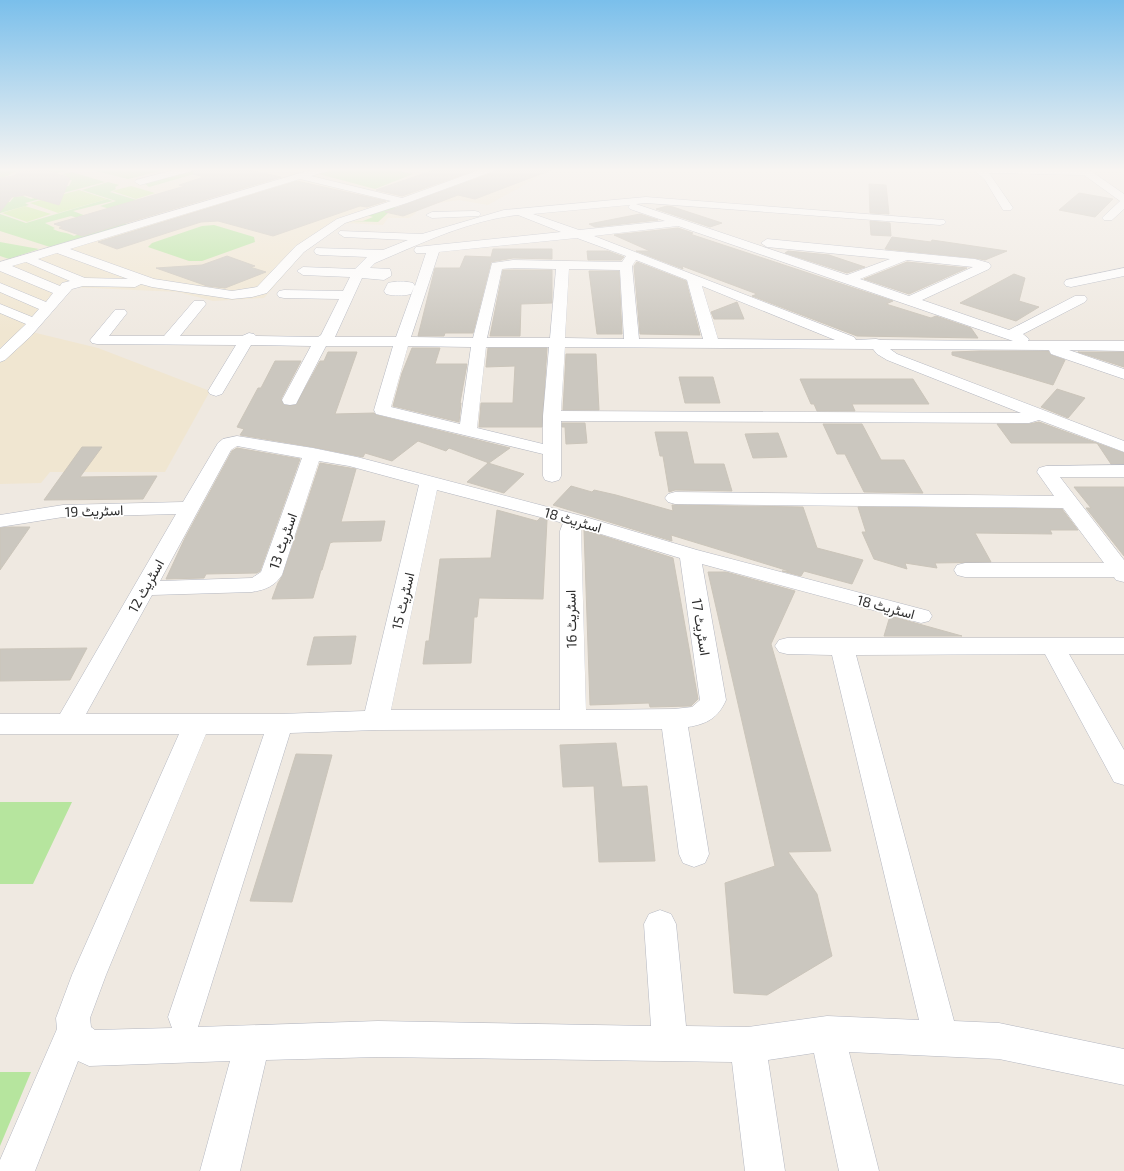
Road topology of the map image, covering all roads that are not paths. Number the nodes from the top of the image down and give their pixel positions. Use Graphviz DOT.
graph roads {
  1 [pos="142,224"];
  2 [pos="337,224"];
  3 [pos="469,224"];
  4 [pos="549,224"];
  5 [pos="614,224"];
  6 [pos="674,224"];
  7 [pos="682,224"];
  8 [pos="626,229"];
  9 [pos="344,233"];
  10 [pos="577,234"];
  11 [pos="426,237"];
  12 [pos="751,248"];
  13 [pos="58,249"];
  14 [pos="434,249"];
  15 [pos="320,251"];
  16 [pos="387,253"];
  17 [pos="40,254"];
  18 [pos="633,254"];
  19 [pos="905,256"];
  20 [pos="26,258"];
  21 [pos="563,265"];
  22 [pos="0,266"];
  23 [pos="626,266"];
  24 [pos="303,271"];
  25 [pos="1124,272"];
  26 [pos="358,273"];
  27 [pos="693,279"];
  28 [pos="847,280"];
  29 [pos="83,282"];
  30 [pos="112,283"];
  31 [pos="152,283"];
  32 [pos="1071,283"];
  33 [pos="0,287"];
  34 [pos="62,292"];
  35 [pos="284,294"];
  36 [pos="347,295"];
  37 [pos="1080,299"];
  38 [pos="909,301"];
  39 [pos="199,304"];
  40 [pos="0,308"];
  41 [pos="48,308"];
  42 [pos="120,313"];
  43 [pos="35,323"];
  44 [pos="1010,335"];
  45 [pos="170,339"];
  46 [pos="248,339"];
  47 [pos="324,340"];
  48 [pos="403,340"];
  49 [pos="480,340"];
  50 [pos="557,341"];
  51 [pos="632,341"];
  52 [pos="712,341"];
  53 [pos="1124,341"];
  54 [pos="850,342"];
  55 [pos="875,342"];
  56 [pos="1033,343"];
  57 [pos="1124,346"];
  58 [pos="0,357"];
  59 [pos="1124,374"];
  60 [pos="216,390"];
  61 [pos="290,400"];
  62 [pos="1038,414"];
  63 [pos="552,416"];
  64 [pos="468,430"];
  65 [pos="224,447"];
  66 [pos="1124,447"];
  67 [pos="551,451"];
  68 [pos="313,453"];
  69 [pos="1124,470"];
  70 [pos="552,476"];
  71 [pos="429,482"];
  72 [pos="675,498"];
  73 [pos="1069,502"];
  74 [pos="189,508"];
  75 [pos="576,520"];
  76 [pos="0,521"];
  77 [pos="690,554"];
  78 [pos="965,570"];
  79 [pos="1123,572"];
  80 [pos="145,588"];
  81 [pos="921,616"];
  82 [pos="787,646"];
  83 [pos="1052,646"];
  84 [pos="1124,646"];
  85 [pos="842,647"];
  86 [pos="674,719"];
  87 [pos="376,720"];
  88 [pos="573,720"];
  89 [pos="197,723"];
  90 [pos="0,724"];
  91 [pos="68,724"];
  92 [pos="280,724"];
  93 [pos="1124,774"];
  94 [pos="694,854"];
  95 [pos="660,924"];
  96 [pos="185,1017"];
  97 [pos="74,1029"];
  98 [pos="827,1033"];
  99 [pos="941,1038"];
  100 [pos="252,1043"];
  101 [pos="670,1044"];
  102 [pos="748,1045"];
  103 [pos="1124,1067"];
  104 [pos="15,1171"];
  105 [pos="220,1171"];
  106 [pos="765,1171"];
  107 [pos="859,1171"];
  1 -- 13 [label="street"];
  2 -- 31 [label="street"];
  3 -- 11 [label="street"];
  4 -- 10 [label="street"];
  5 -- 8 [label="street"];
  6 -- 8 [label="street"];
  7 -- 12 [label="street"];
  8 -- 10 [label="street"];
  9 -- 11 [label="street"];
  10 -- 14 [label="street"];
  10 -- 18 [label="street"];
  11 -- 16 [label="street"];
  12 -- 19 [label="street"];
  12 -- 28 [label="street"];
  13 -- 17 [label="street"];
  13 -- 31 [label="street"];
  14 -- 16 [label="street"];
  14 -- 48 [label="street"];
  15 -- 16 [label="street"];
  16 -- 26 [label="street"];
  17 -- 20 [label="street"];
  17 -- 30 [label="street"];
  18 -- 23 [label="street"];
  18 -- 27 [label="street"];
  19 -- 28 [label="street"];
  19 -- 38 [label="street"];
  20 -- 22 [label="street"];
  20 -- 29 [label="street"];
  21 -- 23 [label="street"];
  21 -- 49 [label="street"];
  21 -- 50 [label="street"];
  22 -- 34 [label="street"];
  23 -- 51 [label="street"];
  24 -- 26 [label="street"];
  25 -- 32 [label="street"];
  26 -- 36 [label="street"];
  27 -- 52 [label="street"];
  27 -- 54 [label="street"];
  28 -- 38 [label="street"];
  29 -- 30 [label="street"];
  29 -- 34 [label="street"];
  30 -- 31 [label="street"];
  33 -- 41 [label="street"];
  34 -- 41 [label="street"];
  35 -- 36 [label="street"];
  36 -- 47 [label="street"];
  37 -- 44 [label="street"];
  38 -- 44 [label="street"];
  39 -- 45 [label="street"];
  40 -- 43 [label="street"];
  41 -- 43 [label="street"];
  42 -- 45 [label="street"];
  43 -- 58 [label="street"];
  44 -- 56 [label="street"];
  45 -- 46 [label="street"];
  46 -- 47 [label="street"];
  46 -- 60 [label="street"];
  47 -- 48 [label="street"];
  47 -- 61 [label="street"];
  48 -- 49 [label="street"];
  48 -- 64 [label="street"];
  49 -- 50 [label="street"];
  49 -- 64 [label="street"];
  50 -- 51 [label="street"];
  50 -- 63 [label="street"];
  51 -- 52 [label="street"];
  52 -- 54 [label="street"];
  53 -- 56 [label="street"];
  54 -- 55 [label="street"];
  55 -- 56 [label="street"];
  55 -- 62 [label="street"];
  56 -- 57 [label="street"];
  56 -- 59 [label="street"];
  62 -- 63 [label="street"];
  62 -- 66 [label="street"];
  63 -- 67 [label="street"];
  64 -- 67 [label="street"];
  65 -- 68 [label="street, اسٹریٹ 18"];
  65 -- 74 [label="street, اسٹریٹ 12"];
  67 -- 70 [label="street"];
  68 -- 71 [label="street, اسٹریٹ 18"];
  68 -- 80 [label="street, اسٹریٹ 13"];
  69 -- 73 [label="street"];
  71 -- 75 [label="street, اسٹریٹ 18"];
  71 -- 87 [label="street, اسٹریٹ 15"];
  72 -- 73 [label="street"];
  73 -- 79 [label="street"];
  74 -- 76 [label="street, اسٹریٹ 19"];
  74 -- 80 [label="street, اسٹریٹ 12"];
  75 -- 77 [label="street, اسٹریٹ 18"];
  75 -- 88 [label="street, اسٹریٹ 16"];
  77 -- 81 [label="street, اسٹریٹ 18"];
  77 -- 86 [label="street, اسٹریٹ 17"];
  78 -- 79 [label="street"];
  80 -- 91 [label="street, اسٹریٹ 12"];
  82 -- 85 [label="street"];
  83 -- 84 [label="street"];
  83 -- 85 [label="street"];
  83 -- 93 [label="street"];
  85 -- 99 [label="street"];
  86 -- 88 [label="street"];
  86 -- 94 [label="street"];
  87 -- 88 [label="street"];
  87 -- 92 [label="street"];
  89 -- 91 [label="street"];
  89 -- 92 [label="street"];
  89 -- 97 [label="street"];
  90 -- 91 [label="street"];
  92 -- 96 [label="street"];
  95 -- 101 [label="street"];
  97 -- 100 [label="street"];
  97 -- 104 [label="street"];
  98 -- 99 [label="street"];
  98 -- 102 [label="street"];
  98 -- 107 [label="street"];
  99 -- 103 [label="street"];
  100 -- 101 [label="street"];
  100 -- 105 [label="street"];
  101 -- 102 [label="street"];
  102 -- 106 [label="street"];
}
